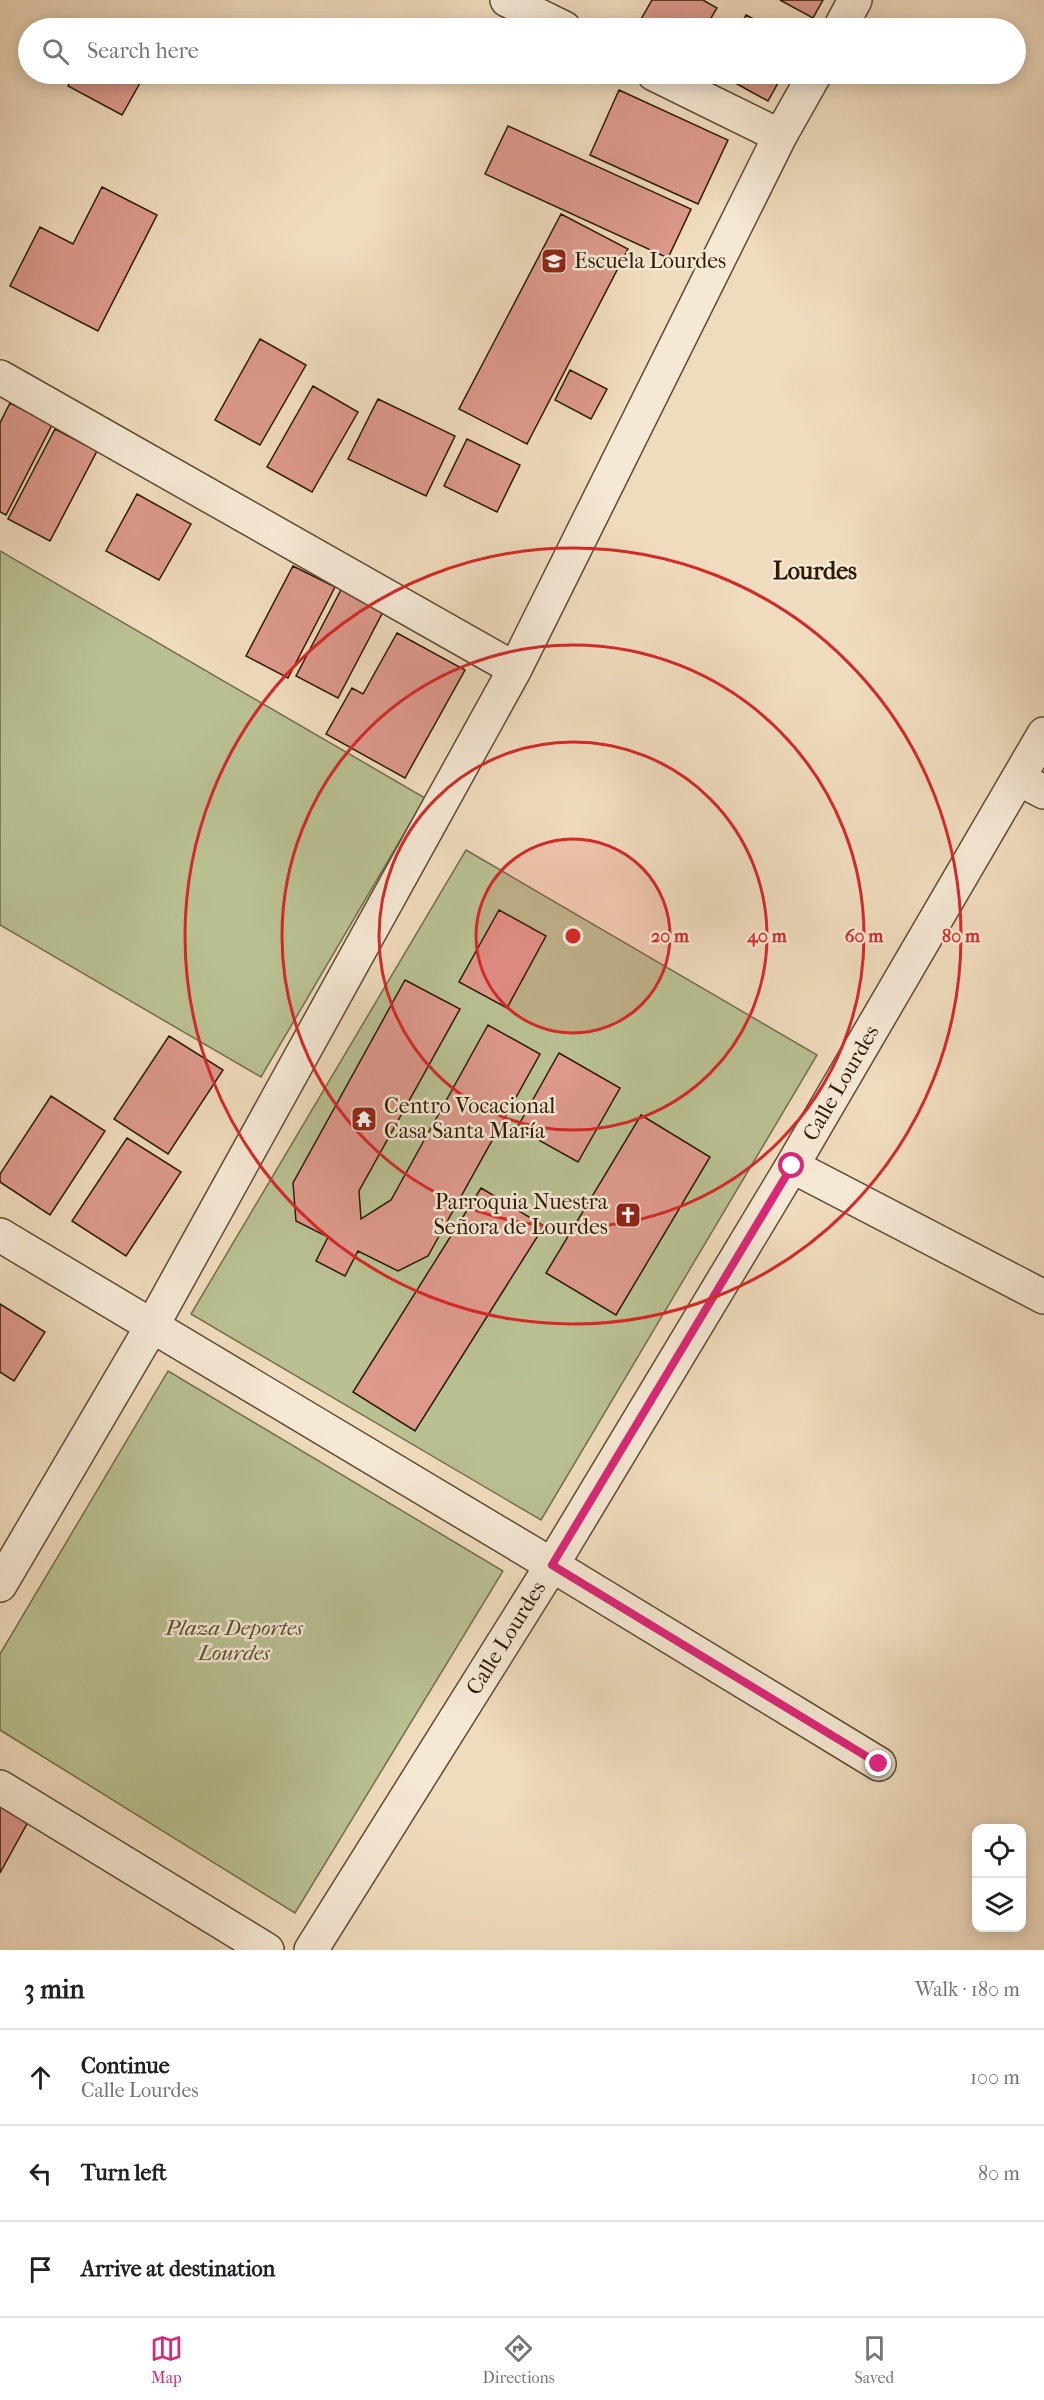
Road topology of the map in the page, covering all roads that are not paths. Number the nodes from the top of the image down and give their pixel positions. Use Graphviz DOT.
graph roads {
  1 [pos="507,0"];
  2 [pos="855,0"];
  3 [pos="544,18"];
  4 [pos="845,18"];
  5 [pos="674,84"];
  6 [pos="809,84"];
  7 [pos="780,136"];
  8 [pos="0,377"];
  9 [pos="515,669"];
  10 [pos="1044,734"];
  11 [pos="1031,786"];
  12 [pos="792,1166"];
  13 [pos="0,1235"];
  14 [pos="1044,1297"];
  15 [pos="152,1326"];
  16 [pos="552,1565"];
  17 [pos="0,1585"];
  18 [pos="879,1764"];
  19 [pos="0,1787"];
  20 [pos="267,1950"];
  21 [pos="311,1950"];
  1 -- 3 [label="street"];
  2 -- 4 [label="street"];
  5 -- 7 [label="street"];
  6 -- 7 [label="street"];
  7 -- 9 [label="street"];
  8 -- 9 [label="street"];
  9 -- 15 [label="street"];
  10 -- 11 [label="street, Calle Lourdes"];
  11 -- 12 [label="street, Calle Lourdes"];
  12 -- 14 [label="street"];
  12 -- 16 [label="street, Calle Lourdes"];
  13 -- 15 [label="street"];
  15 -- 16 [label="street"];
  15 -- 17 [label="street"];
  16 -- 18 [label="street"];
  16 -- 21 [label="street, Calle Lourdes"];
  19 -- 20 [label="street"];
}
